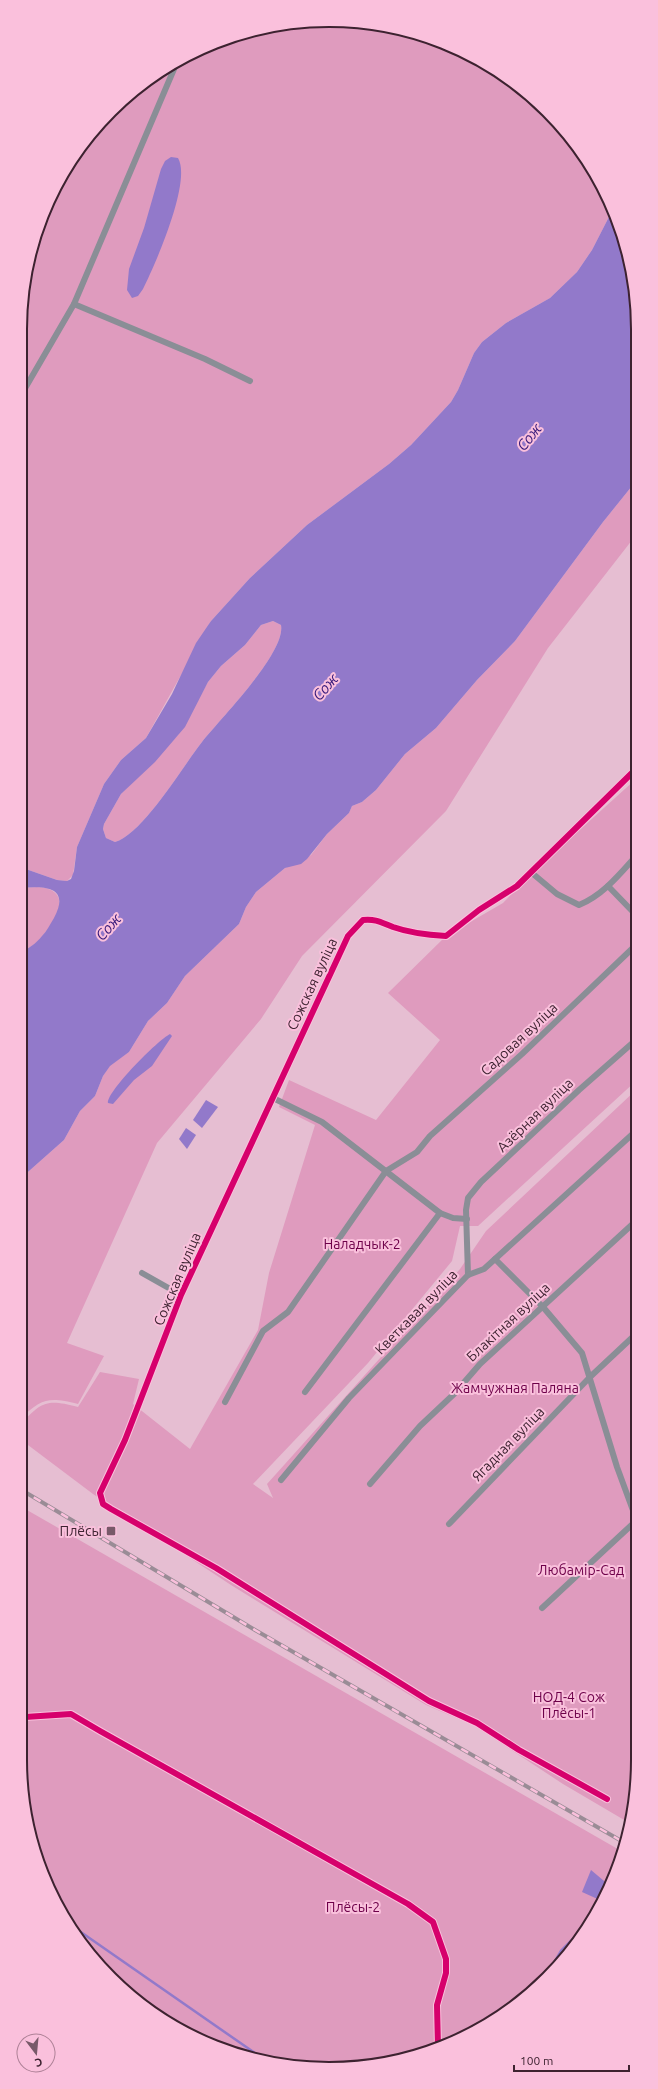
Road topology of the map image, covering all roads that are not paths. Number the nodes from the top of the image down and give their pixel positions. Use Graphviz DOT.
graph roads {
  1 [pos="174,70"];
  2 [pos="74,304"];
  3 [pos="250,381"];
  4 [pos="27,385"];
  5 [pos="631,774"];
  6 [pos="631,861"];
  7 [pos="532,873"];
  8 [pos="608,886"];
  9 [pos="631,910"];
  10 [pos="631,949"];
  11 [pos="631,1044"];
  12 [pos="273,1098"];
  13 [pos="631,1135"];
  14 [pos="386,1171"];
  15 [pos="440,1213"];
  16 [pos="467,1219"];
  17 [pos="631,1225"];
  18 [pos="496,1259"];
  19 [pos="142,1273"];
  20 [pos="468,1275"];
  21 [pos="181,1296"];
  22 [pos="542,1307"];
  23 [pos="631,1339"];
  24 [pos="590,1377"];
  25 [pos="304,1392"];
  26 [pos="225,1402"];
  27 [pos="281,1480"];
  28 [pos="370,1484"];
  29 [pos="631,1503"];
  30 [pos="449,1524"];
  31 [pos="631,1526"];
  32 [pos="542,1608"];
  33 [pos="27,1717"];
  34 [pos="608,1799"];
  35 [pos="438,2042"];
  1 -- 2 [label="street"];
  2 -- 3 [label="street"];
  2 -- 4 [label="street"];
  5 -- 7 [label="street, Сожская вуліца"];
  6 -- 8 [label="street"];
  7 -- 8 [label="street"];
  7 -- 12 [label="street, Сожская вуліца"];
  8 -- 9 [label="street"];
  10 -- 14 [label="street, Садовая вуліца"];
  11 -- 16 [label="street, Азёрная вуліца"];
  12 -- 14 [label="street"];
  12 -- 21 [label="street, Сожская вуліца"];
  13 -- 18 [label="street, Кветкавая вуліца"];
  14 -- 15 [label="street"];
  14 -- 26 [label="street"];
  15 -- 16 [label="street"];
  15 -- 25 [label="street"];
  16 -- 20 [label="street, Азёрная вуліца"];
  17 -- 22 [label="street, Блакітная вуліца"];
  18 -- 20 [label="street, Кветкавая вуліца"];
  18 -- 22 [label="street"];
  19 -- 21 [label="street"];
  20 -- 27 [label="street, Кветкавая вуліца"];
  21 -- 34 [label="street, Сожская вуліца"];
  22 -- 24 [label="street"];
  22 -- 28 [label="street, Блакітная вуліца"];
  23 -- 24 [label="street, Ягадная вуліца"];
  24 -- 29 [label="street"];
  24 -- 30 [label="street, Ягадная вуліца"];
  31 -- 32 [label="street"];
  33 -- 35 [label="street"];
}
